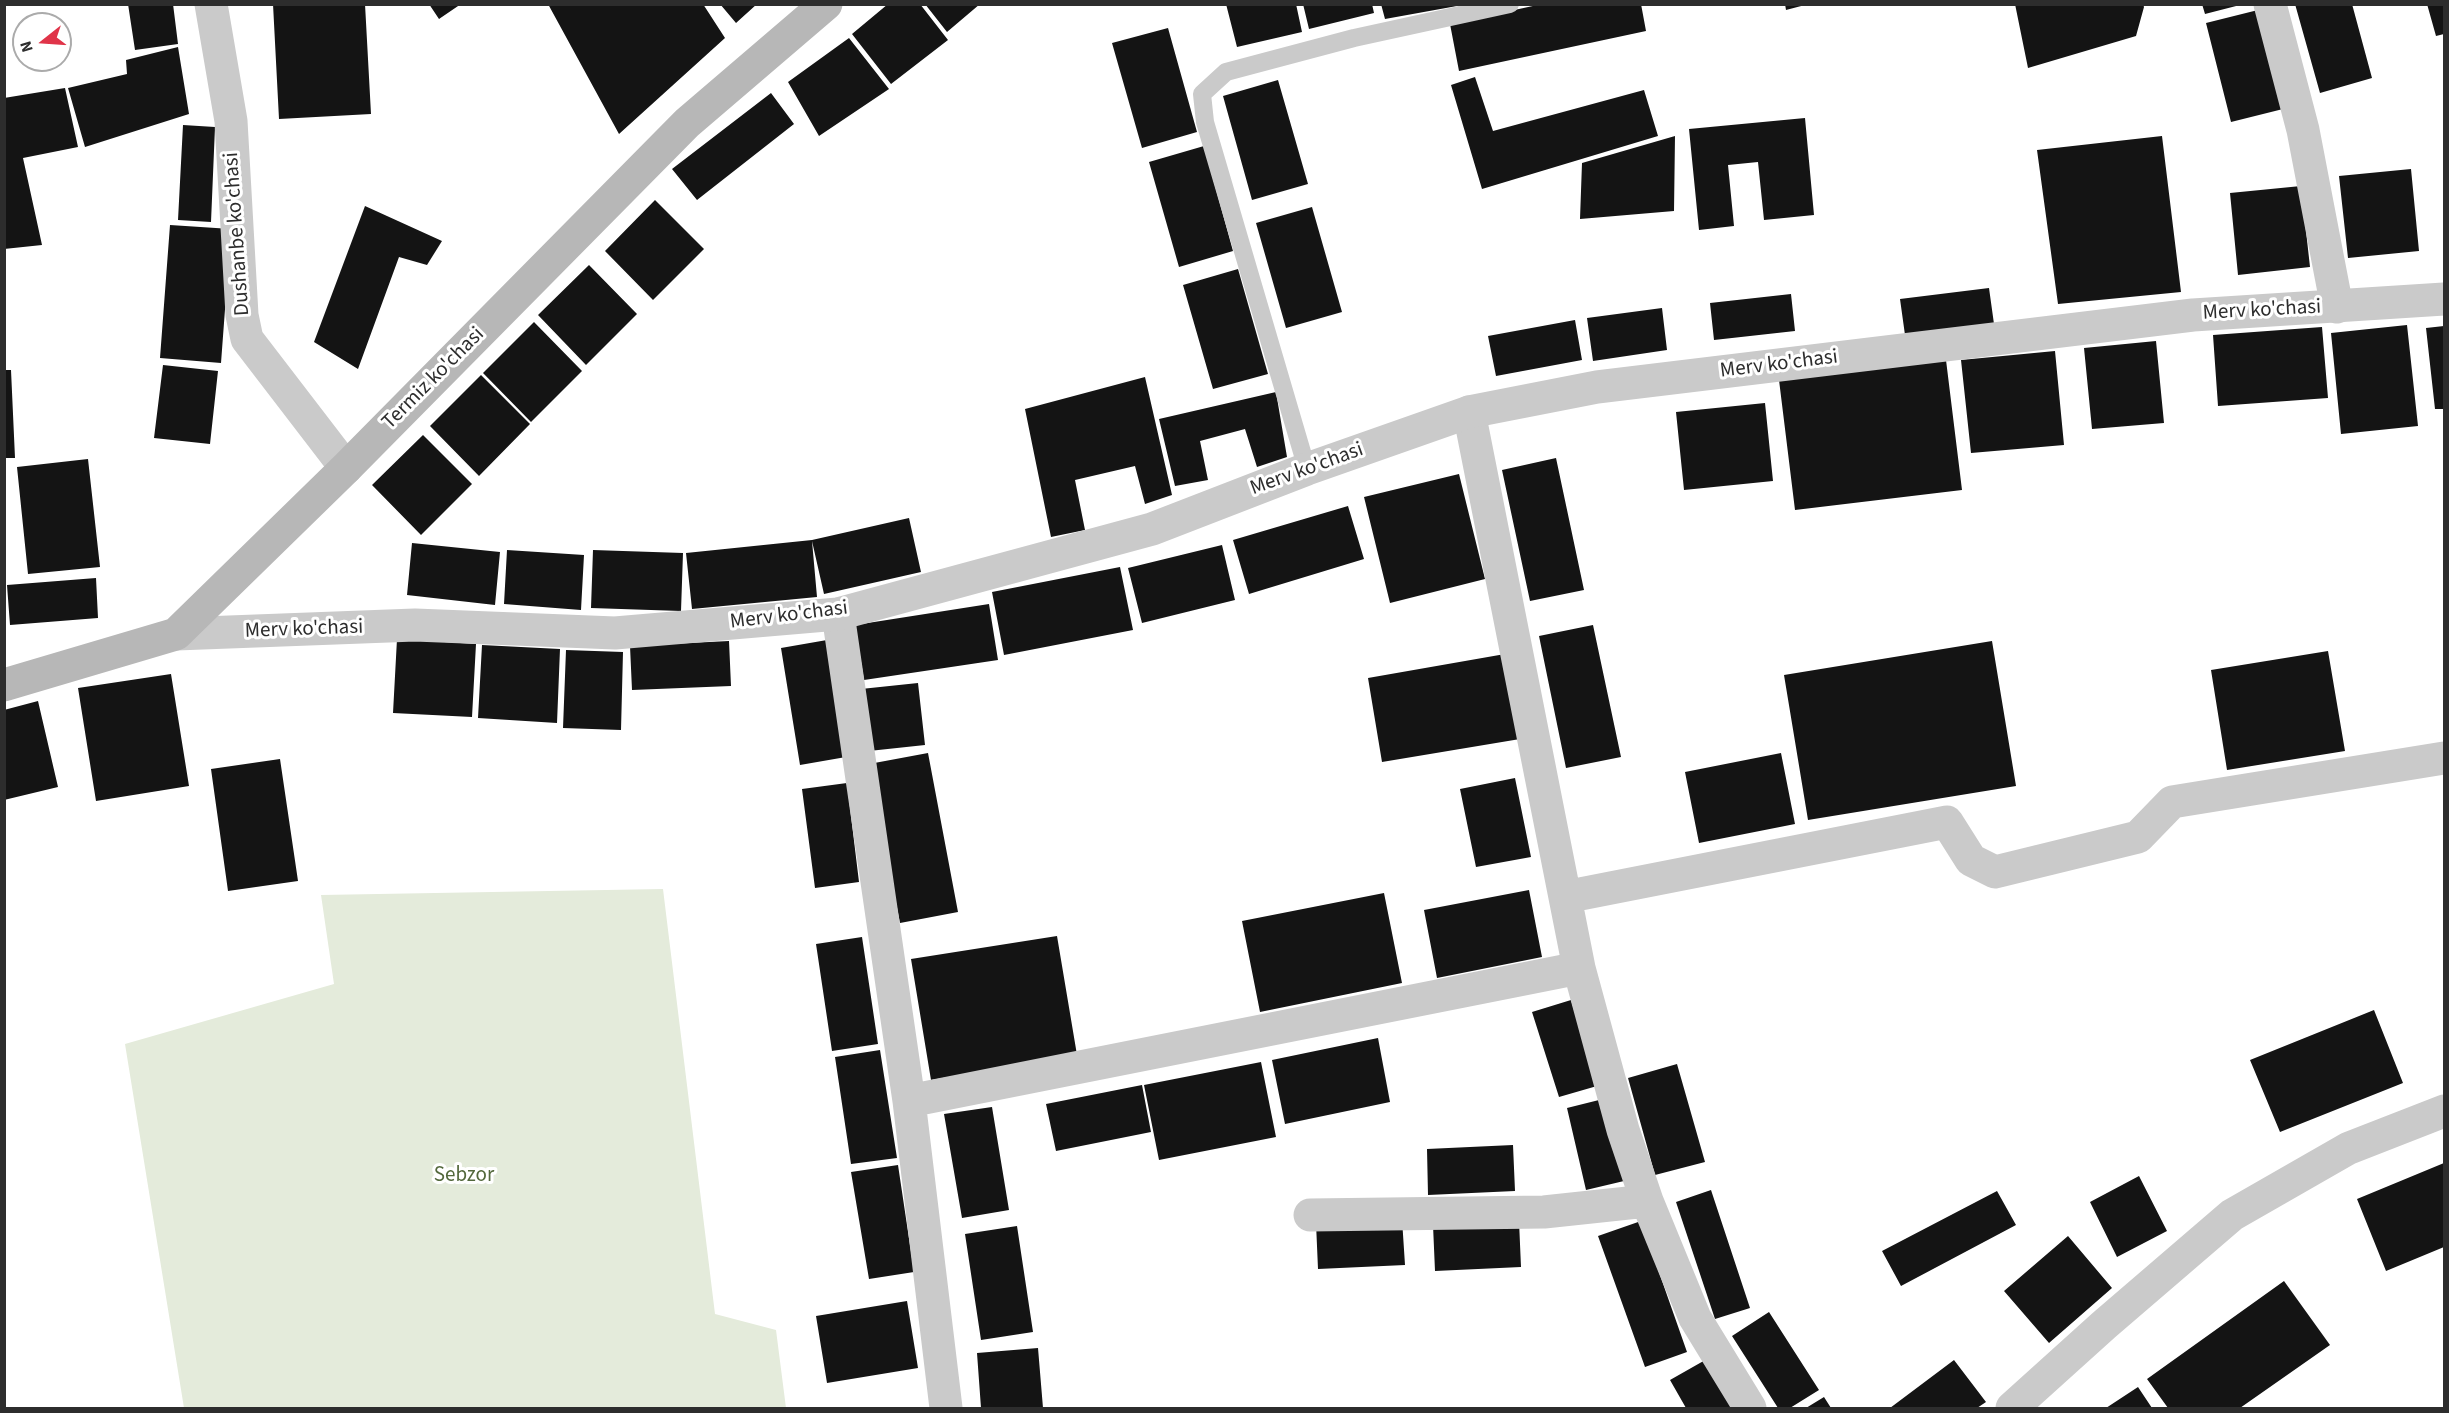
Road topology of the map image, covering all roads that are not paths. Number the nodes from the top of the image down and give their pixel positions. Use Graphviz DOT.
graph roads {
  1 [pos="211,4"];
  2 [pos="826,4"];
  3 [pos="1510,4"];
  4 [pos="2270,4"];
  5 [pos="2445,299"];
  6 [pos="2337,307"];
  7 [pos="1469,412"];
  8 [pos="346,468"];
  9 [pos="1307,469"];
  10 [pos="838,614"];
  11 [pos="176,634"];
  12 [pos="4,685"];
  13 [pos="2445,758"];
  14 [pos="1565,897"];
  15 [pos="1580,968"];
  16 [pos="909,1101"];
  17 [pos="2445,1111"];
  18 [pos="1647,1201"];
  19 [pos="1310,1215"];
  20 [pos="946,1408"];
  21 [pos="1750,1408"];
  22 [pos="2012,1408"];
  1 -- 8 [label="street, Dushanbe ko'chasi"];
  2 -- 8 [label="main road, Termiz ko'chasi"];
  3 -- 9 [label="lane"];
  4 -- 6 [label="street"];
  5 -- 6 [label="street, Merv ko'chasi"];
  6 -- 7 [label="street, Merv ko'chasi"];
  7 -- 9 [label="street, Merv ko'chasi"];
  7 -- 14 [label="street"];
  8 -- 11 [label="main road, Termiz ko'chasi"];
  9 -- 10 [label="street, Merv ko'chasi"];
  10 -- 11 [label="street, Merv ko'chasi"];
  10 -- 16 [label="street"];
  11 -- 12 [label="main road, Termiz ko'chasi"];
  13 -- 14 [label="street"];
  14 -- 15 [label="street"];
  15 -- 16 [label="street"];
  15 -- 18 [label="street"];
  16 -- 20 [label="street"];
  17 -- 22 [label="street"];
  18 -- 19 [label="street"];
  18 -- 21 [label="street"];
}
